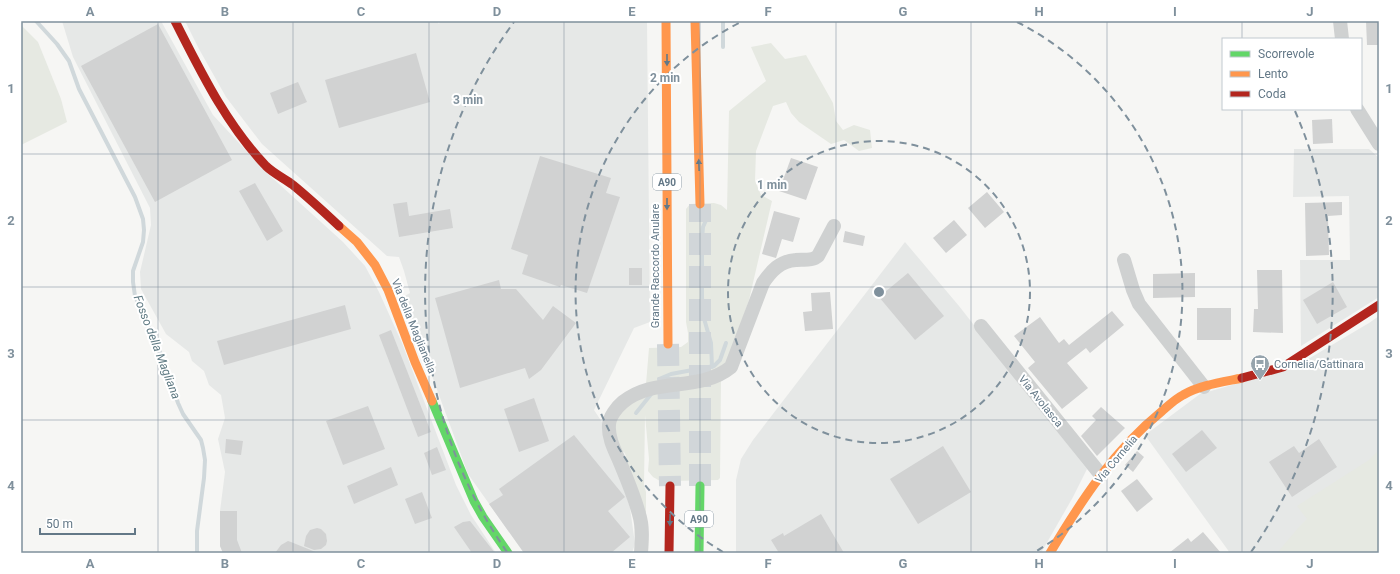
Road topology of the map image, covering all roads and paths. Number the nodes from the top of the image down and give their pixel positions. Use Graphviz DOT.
graph roads {
  1 [pos="175,21"];
  2 [pos="666,21"];
  3 [pos="695,21"];
  4 [pos="1340,21"];
  5 [pos="1342,38"];
  6 [pos="1359,110"];
  7 [pos="1379,144"];
  8 [pos="700,204"];
  9 [pos="834,226"];
  10 [pos="1124,260"];
  11 [pos="1379,305"];
  12 [pos="981,326"];
  13 [pos="668,344"];
  14 [pos="1204,387"];
  15 [pos="1101,475"];
  16 [pos="670,486"];
  17 [pos="700,486"];
  18 [pos="508,553"];
  19 [pos="641,553"];
  20 [pos="669,553"];
  21 [pos="699,553"];
  22 [pos="1050,553"];
  1 -- 18 [label="main road, Via della Maglianella"];
  2 -- 13 [label="main road, Grande Raccordo Anulare / A90, one-way"];
  8 -- 3 [label="main road, one-way"];
  4 -- 5 [label="street"];
  6 -- 7 [label="street"];
  9 -- 19 [label="street"];
  10 -- 14 [label="street"];
  11 -- 14 [label="main road, Via Cornelia"];
  12 -- 15 [label="street, Via Avolasca"];
  14 -- 15 [label="main road, Via Cornelia"];
  15 -- 22 [label="main road, Via Cornelia"];
  16 -- 20 [label="main road, A90, one-way"];
  17 -- 21 [label="main road, A90"];
}
